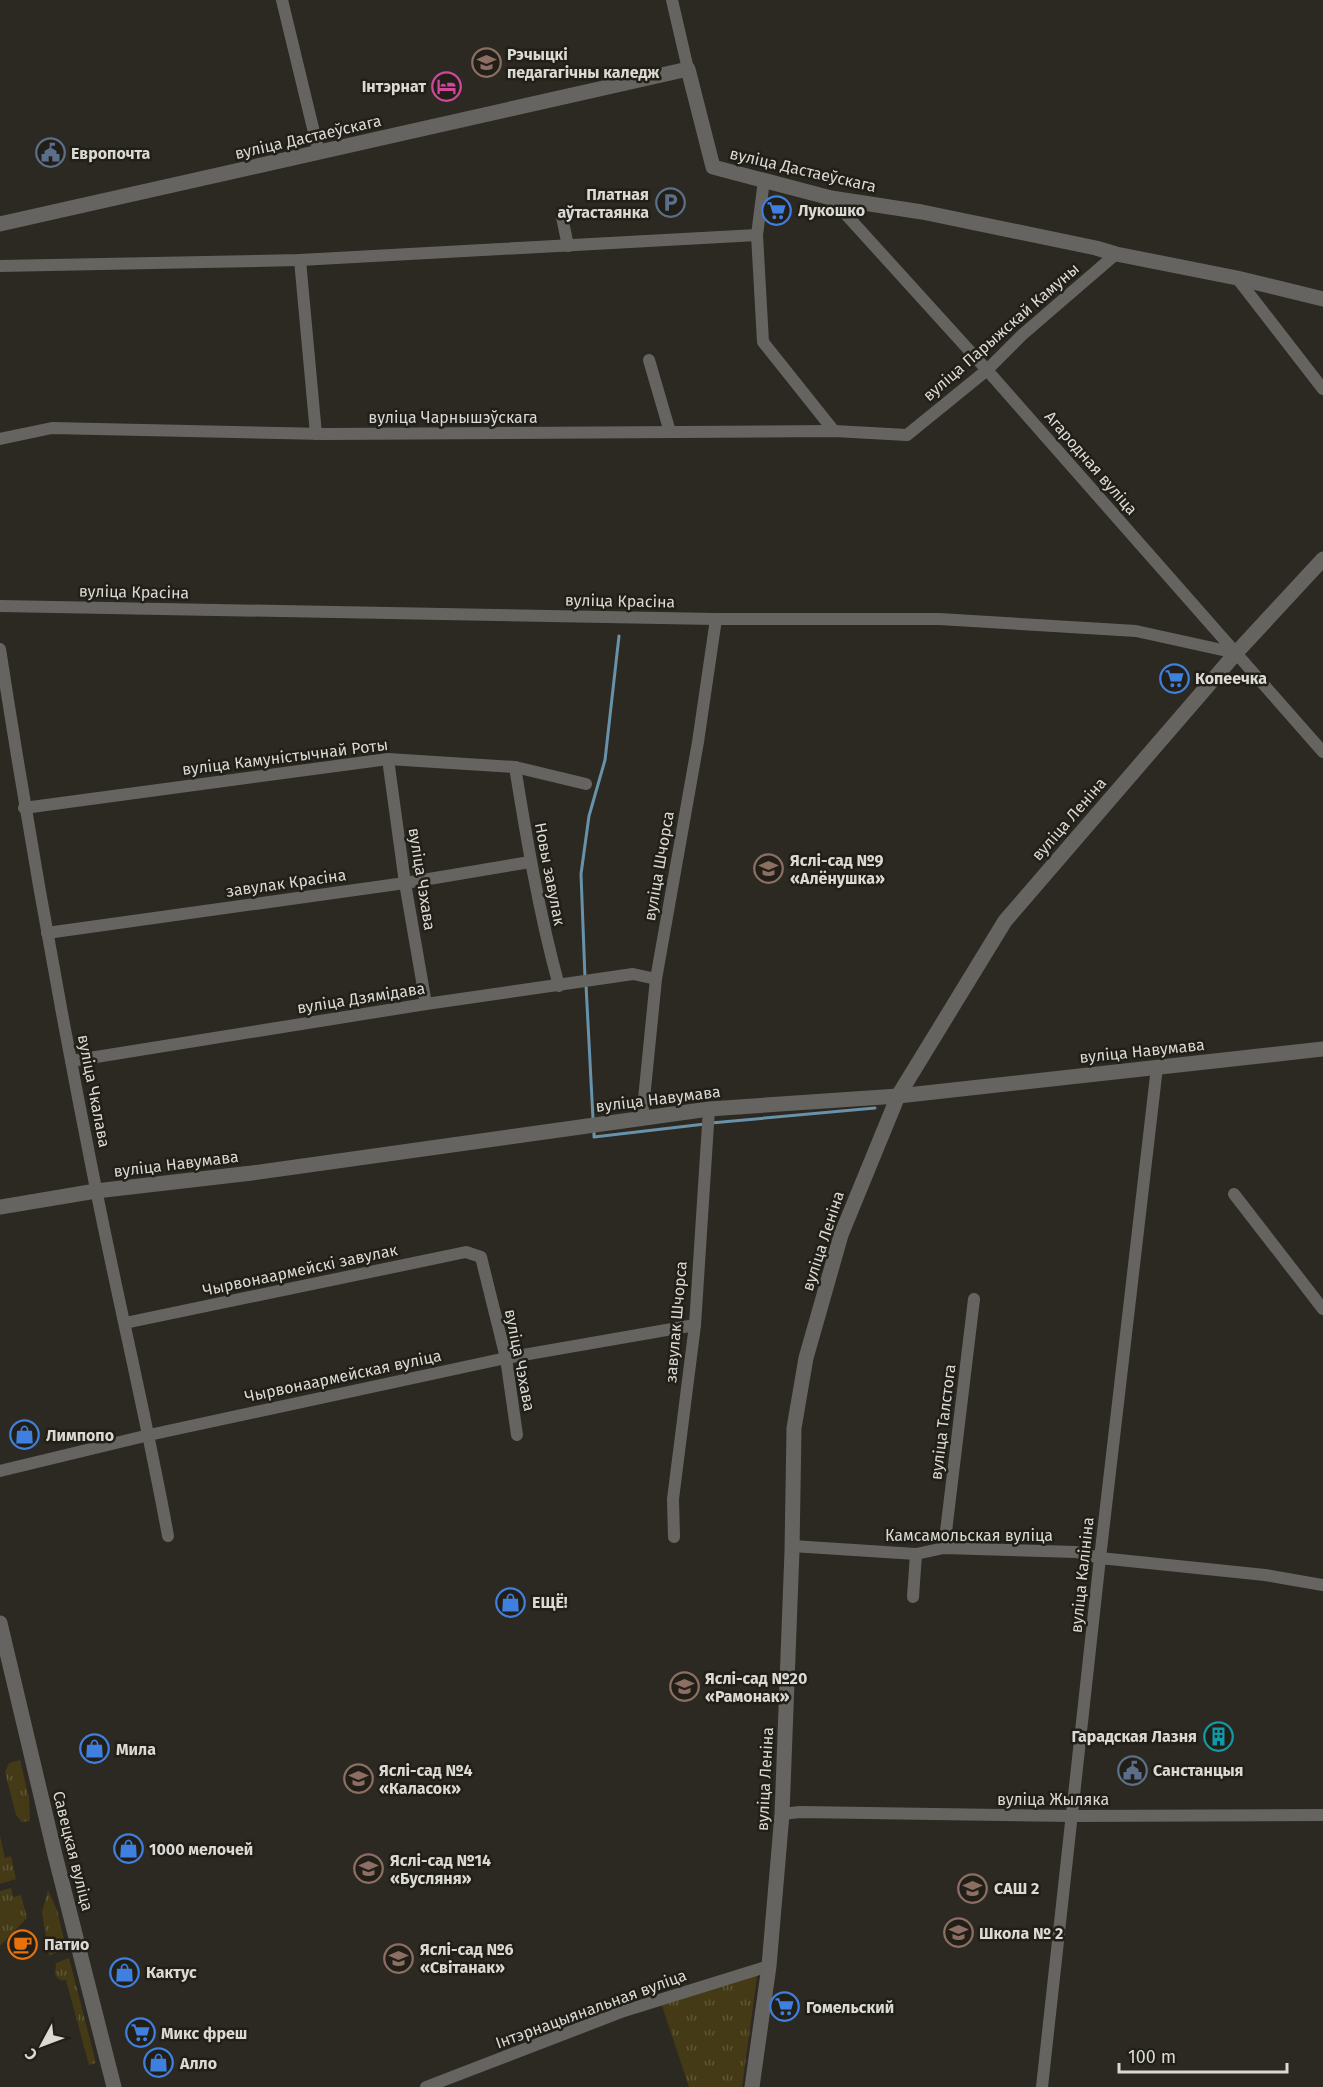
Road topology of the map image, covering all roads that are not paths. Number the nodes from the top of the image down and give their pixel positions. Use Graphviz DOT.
graph roads {
  1 [pos="282,0"];
  2 [pos="672,0"];
  3 [pos="688,69"];
  4 [pos="319,153"];
  5 [pos="765,180"];
  6 [pos="831,198"];
  7 [pos="562,217"];
  8 [pos="0,224"];
  9 [pos="757,235"];
  10 [pos="568,246"];
  11 [pos="1116,254"];
  12 [pos="300,260"];
  13 [pos="0,266"];
  14 [pos="1237,278"];
  15 [pos="1323,299"];
  16 [pos="649,360"];
  17 [pos="987,370"];
  18 [pos="1323,389"];
  19 [pos="834,431"];
  20 [pos="670,432"];
  21 [pos="316,434"];
  22 [pos="907,435"];
  23 [pos="0,439"];
  24 [pos="1323,559"];
  25 [pos="0,606"];
  26 [pos="716,619"];
  27 [pos="0,649"];
  28 [pos="1236,653"];
  29 [pos="1323,752"];
  30 [pos="388,759"];
  31 [pos="515,767"];
  32 [pos="586,784"];
  33 [pos="24,808"];
  34 [pos="530,862"];
  35 [pos="405,883"];
  36 [pos="47,933"];
  37 [pos="656,979"];
  38 [pos="559,986"];
  39 [pos="426,1004"];
  40 [pos="1323,1049"];
  41 [pos="71,1061"];
  42 [pos="1157,1067"];
  43 [pos="898,1096"];
  44 [pos="709,1109"];
  45 [pos="642,1119"];
  46 [pos="96,1191"];
  47 [pos="1234,1194"];
  48 [pos="0,1207"];
  49 [pos="481,1257"];
  50 [pos="974,1299"];
  51 [pos="1323,1309"];
  52 [pos="125,1323"];
  53 [pos="695,1325"];
  54 [pos="506,1358"];
  55 [pos="149,1435"];
  56 [pos="518,1435"];
  57 [pos="0,1471"];
  58 [pos="168,1536"];
  59 [pos="674,1537"];
  60 [pos="792,1546"];
  61 [pos="944,1548"];
  62 [pos="916,1554"];
  63 [pos="1100,1558"];
  64 [pos="1323,1585"];
  65 [pos="913,1597"];
  66 [pos="0,1623"];
  67 [pos="782,1814"];
  68 [pos="1323,1815"];
  69 [pos="1072,1816"];
  70 [pos="769,1966"];
  71 [pos="114,2087"];
  72 [pos="426,2087"];
  73 [pos="752,2087"];
  74 [pos="1042,2087"];
  1 -- 4 [label="street"];
  2 -- 3 [label="street"];
  3 -- 4 [label="street, вуліца Дастаеўскага"];
  3 -- 5 [label="street, вуліца Дастаеўскага"];
  4 -- 8 [label="street, вуліца Дастаеўскага"];
  5 -- 6 [label="street, вуліца Дастаеўскага"];
  5 -- 9 [label="street"];
  6 -- 11 [label="street, вуліца Дастаеўскага"];
  6 -- 17 [label="street, Агародная вуліца"];
  7 -- 10 [label="street"];
  9 -- 10 [label="street"];
  9 -- 19 [label="street"];
  10 -- 12 [label="street"];
  11 -- 14 [label="street, вуліца Дастаеўскага"];
  11 -- 17 [label="street, вуліца Парыжскай Камуны"];
  12 -- 13 [label="street"];
  12 -- 21 [label="street"];
  14 -- 15 [label="street, вуліца Дастаеўскага"];
  14 -- 18 [label="street"];
  16 -- 20 [label="street"];
  17 -- 22 [label="street, вуліца Парыжскай Камуны"];
  17 -- 28 [label="street, Агародная вуліца"];
  19 -- 20 [label="street, вуліца Чарнышэўскага"];
  19 -- 22 [label="street, вуліца Чарнышэўскага"];
  20 -- 21 [label="street, вуліца Чарнышэўскага"];
  21 -- 23 [label="street, вуліца Чарнышэўскага"];
  24 -- 28 [label="street, вуліца Леніна"];
  25 -- 26 [label="street, вуліца Красіна"];
  26 -- 28 [label="street, вуліца Красіна"];
  26 -- 37 [label="street, вуліца Шчорса"];
  27 -- 33 [label="street, вуліца Чкалава"];
  28 -- 29 [label="street, Агародная вуліца"];
  28 -- 43 [label="street, вуліца Леніна"];
  30 -- 31 [label="street, вуліца Камуністычнай Роты"];
  30 -- 33 [label="street, вуліца Камуністычнай Роты"];
  30 -- 35 [label="street, вуліца Чэхава"];
  31 -- 32 [label="street, вуліца Камуністычнай Роты"];
  31 -- 34 [label="street, Новы завулак"];
  33 -- 36 [label="street, вуліца Чкалава"];
  34 -- 35 [label="street, завулак Красіна"];
  34 -- 38 [label="street, Новы завулак"];
  35 -- 36 [label="street, завулак Красіна"];
  35 -- 39 [label="street, вуліца Чэхава"];
  36 -- 41 [label="street, вуліца Чкалава"];
  37 -- 38 [label="street, вуліца Дзямідава"];
  37 -- 45 [label="street, вуліца Шчорса"];
  38 -- 39 [label="street, вуліца Дзямідава"];
  39 -- 41 [label="street, вуліца Дзямідава"];
  40 -- 42 [label="street, вуліца Навумава"];
  41 -- 46 [label="street, вуліца Чкалава"];
  42 -- 43 [label="street, вуліца Навумава"];
  42 -- 63 [label="street, вуліца Калініна"];
  43 -- 44 [label="street, вуліца Навумава"];
  43 -- 60 [label="street, вуліца Леніна"];
  44 -- 45 [label="street, вуліца Навумава"];
  44 -- 53 [label="street, завулак Шчорса"];
  45 -- 46 [label="street, вуліца Навумава"];
  46 -- 48 [label="street, вуліца Навумава"];
  46 -- 52 [label="street, вуліца Чкалава"];
  47 -- 51 [label="street"];
  49 -- 52 [label="street, Чырвонаармейскі завулак"];
  49 -- 54 [label="street, вуліца Чэхава"];
  50 -- 61 [label="street, вуліца Талстога"];
  52 -- 55 [label="street, вуліца Чкалава"];
  53 -- 54 [label="street, Чырвонаармейская вуліца"];
  53 -- 59 [label="street, завулак Шчорса"];
  54 -- 55 [label="street, Чырвонаармейская вуліца"];
  54 -- 56 [label="street, вуліца Чэхава"];
  55 -- 57 [label="street, Чырвонаармейская вуліца"];
  55 -- 58 [label="street, вуліца Чкалава"];
  60 -- 62 [label="street, Камсамольская вуліца"];
  60 -- 67 [label="street, вуліца Леніна"];
  61 -- 62 [label="street, Камсамольская вуліца"];
  61 -- 63 [label="street, Камсамольская вуліца"];
  62 -- 65 [label="street"];
  63 -- 64 [label="street, Камсамольская вуліца"];
  63 -- 69 [label="street, вуліца Калініна"];
  66 -- 71 [label="street, Савецкая вуліца"];
  67 -- 69 [label="street, вуліца Жыляка"];
  67 -- 70 [label="street, вуліца Леніна"];
  68 -- 69 [label="street, вуліца Жыляка"];
  69 -- 74 [label="street, вуліца Калініна"];
  70 -- 72 [label="street, Інтэрнацыянальная вуліца"];
  70 -- 73 [label="street, вуліца Леніна"];
}
